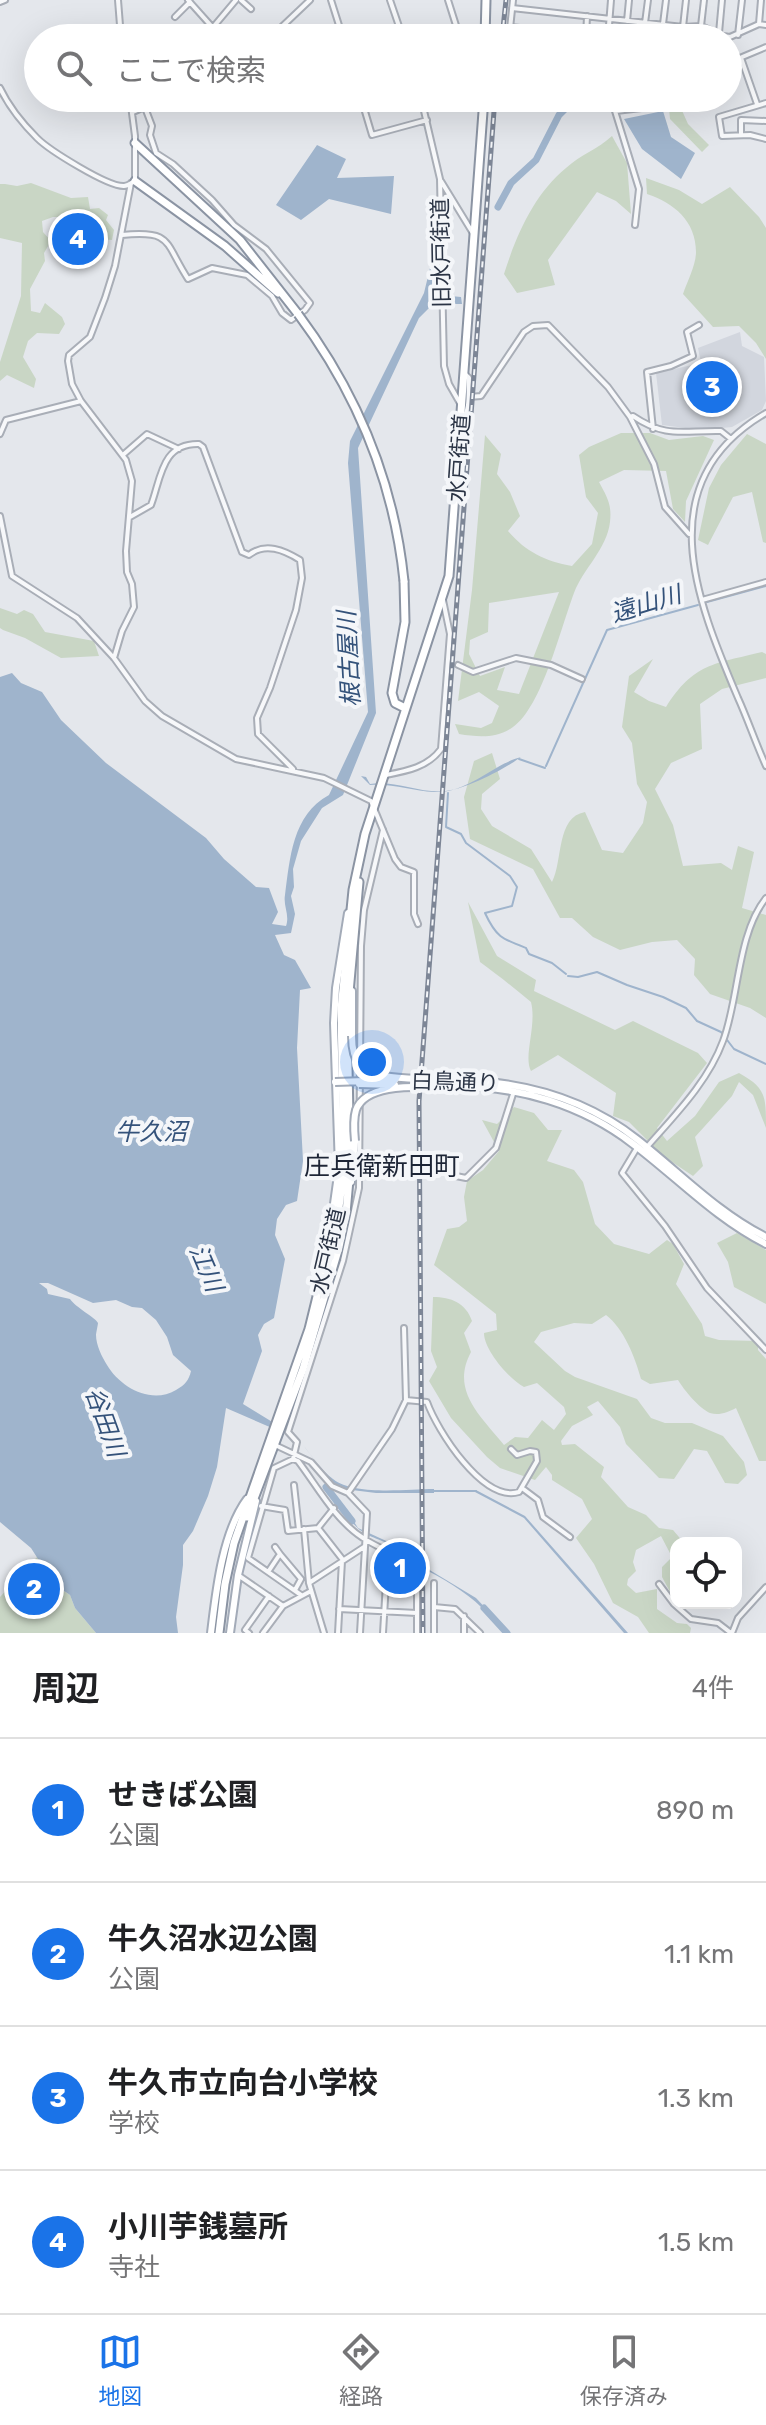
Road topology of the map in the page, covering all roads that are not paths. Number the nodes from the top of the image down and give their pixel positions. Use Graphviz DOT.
graph roads {
  1 [pos="118,0"];
  2 [pos="239,0"];
  3 [pos="310,0"];
  4 [pos="331,0"];
  5 [pos="390,0"];
  6 [pos="486,0"];
  7 [pos="513,0"];
  8 [pos="611,0"];
  9 [pos="629,0"];
  10 [pos="648,0"];
  11 [pos="666,0"];
  12 [pos="686,0"];
  13 [pos="704,0"];
  14 [pos="722,0"];
  15 [pos="742,0"];
  16 [pos="761,0"];
  17 [pos="189,1"];
  18 [pos="450,1"];
  19 [pos="512,8"];
  20 [pos="251,9"];
  21 [pos="587,16"];
  22 [pos="175,17"];
  23 [pos="609,19"];
  24 [pos="627,21"];
  25 [pos="645,23"];
  26 [pos="120,24"];
  27 [pos="209,24"];
  28 [pos="216,24"];
  29 [pos="285,24"];
  30 [pos="339,24"];
  31 [pos="398,24"];
  32 [pos="456,24"];
  33 [pos="485,24"];
  34 [pos="510,24"];
  35 [pos="587,24"];
  36 [pos="609,24"];
  37 [pos="663,24"];
  38 [pos="683,24"];
  39 [pos="701,24"];
  40 [pos="720,24"];
  41 [pos="739,24"];
  42 [pos="759,24"];
  43 [pos="766,25"];
  44 [pos="742,33"];
  45 [pos="766,47"];
  46 [pos="742,58"];
  47 [pos="742,61"];
  48 [pos="0,88"];
  49 [pos="766,103"];
  50 [pos="757,104"];
  51 [pos="742,109"];
  52 [pos="133,112"];
  53 [pos="147,112"];
  54 [pos="365,112"];
  55 [pos="425,112"];
  56 [pos="483,112"];
  57 [pos="616,112"];
  58 [pos="734,112"];
  59 [pos="427,120"];
  60 [pos="766,121"];
  61 [pos="741,135"];
  62 [pos="766,139"];
  63 [pos="135,143"];
  64 [pos="440,179"];
  65 [pos="133,182"];
  66 [pos="635,225"];
  67 [pos="122,235"];
  68 [pos="474,235"];
  69 [pos="289,303"];
  70 [pos="699,325"];
  71 [pos="465,374"];
  72 [pos="469,397"];
  73 [pos="81,401"];
  74 [pos="462,406"];
  75 [pos="766,413"];
  76 [pos="630,417"];
  77 [pos="462,420"];
  78 [pos="653,429"];
  79 [pos="0,434"];
  80 [pos="731,439"];
  81 [pos="179,449"];
  82 [pos="123,455"];
  83 [pos="0,516"];
  84 [pos="130,517"];
  85 [pos="690,535"];
  86 [pos="766,582"];
  87 [pos="443,600"];
  88 [pos="702,600"];
  89 [pos="114,658"];
  90 [pos="458,665"];
  91 [pos="582,679"];
  92 [pos="405,708"];
  93 [pos="766,766"];
  94 [pos="295,771"];
  95 [pos="385,775"];
  96 [pos="374,807"];
  97 [pos="383,830"];
  98 [pos="766,898"];
  99 [pos="356,910"];
  100 [pos="418,924"];
  101 [pos="350,959"];
  102 [pos="359,1071"];
  103 [pos="343,1072"];
  104 [pos="335,1082"];
  105 [pos="454,1083"];
  106 [pos="466,1083"];
  107 [pos="514,1091"];
  108 [pos="642,1149"];
  109 [pos="451,1175"];
  110 [pos="346,1213"];
  111 [pos="766,1237"];
  112 [pos="766,1244"];
  113 [pos="320,1290"];
  114 [pos="404,1328"];
  115 [pos="314,1347"];
  116 [pos="766,1350"];
  117 [pos="406,1400"];
  118 [pos="272,1443"];
  119 [pos="511,1449"];
  120 [pos="294,1456"];
  121 [pos="294,1485"];
  122 [pos="522,1488"];
  123 [pos="348,1493"];
  124 [pos="253,1495"];
  125 [pos="261,1506"];
  126 [pos="334,1508"];
  127 [pos="318,1528"];
  128 [pos="301,1530"];
  129 [pos="570,1537"];
  130 [pos="364,1539"];
  131 [pos="365,1546"];
  132 [pos="275,1547"];
  133 [pos="388,1549"];
  134 [pos="280,1554"];
  135 [pos="245,1557"];
  136 [pos="342,1560"];
  137 [pos="268,1572"];
  138 [pos="238,1575"];
  139 [pos="309,1583"];
  140 [pos="434,1583"];
  141 [pos="659,1584"];
  142 [pos="766,1587"];
  143 [pos="295,1591"];
  144 [pos="311,1591"];
  145 [pos="301,1595"];
  146 [pos="269,1596"];
  147 [pos="283,1606"];
  148 [pos="434,1607"];
  149 [pos="339,1609"];
  150 [pos="361,1611"];
  151 [pos="384,1612"];
  152 [pos="417,1613"];
  153 [pos="464,1616"];
  154 [pos="211,1633"];
  155 [pos="219,1633"];
  156 [pos="230,1633"];
  157 [pos="249,1633"];
  158 [pos="263,1633"];
  159 [pos="324,1633"];
  160 [pos="338,1633"];
  161 [pos="360,1633"];
  162 [pos="383,1633"];
  163 [pos="417,1633"];
  164 [pos="434,1633"];
  165 [pos="464,1633"];
  166 [pos="480,1633"];
  167 [pos="732,1633"];
  1 -- 26 [label="street"];
  2 -- 20 [label="street"];
  2 -- 28 [label="street"];
  3 -- 29 [label="street"];
  4 -- 30 [label="street"];
  5 -- 31 [label="street"];
  6 -- 33 [label="highway"];
  7 -- 19 [label="street"];
  8 -- 23 [label="street"];
  9 -- 24 [label="street"];
  10 -- 25 [label="street"];
  11 -- 37 [label="street"];
  12 -- 38 [label="street"];
  13 -- 39 [label="street"];
  14 -- 40 [label="street"];
  15 -- 41 [label="street"];
  16 -- 42 [label="street"];
  17 -- 22 [label="street"];
  17 -- 27 [label="street"];
  18 -- 32 [label="street"];
  19 -- 21 [label="street"];
  19 -- 34 [label="street"];
  21 -- 23 [label="street"];
  21 -- 35 [label="street"];
  23 -- 24 [label="street"];
  23 -- 36 [label="street"];
  24 -- 25 [label="street"];
  25 -- 37 [label="street"];
  42 -- 43 [label="street"];
  42 -- 44 [label="street"];
  45 -- 46 [label="street"];
  47 -- 50 [label="street"];
  48 -- 65 [label="street"];
  49 -- 50 [label="street"];
  50 -- 51 [label="street"];
  52 -- 63 [label="street"];
  53 -- 67 [label="street"];
  54 -- 59 [label="street"];
  55 -- 59 [label="street, 旧水戸街道"];
  56 -- 68 [label="highway, 水戸街道"];
  57 -- 66 [label="street"];
  58 -- 61 [label="street"];
  59 -- 64 [label="street, 旧水戸街道"];
  60 -- 61 [label="street"];
  61 -- 62 [label="street"];
  63 -- 65 [label="street"];
  63 -- 69 [label="highway"];
  64 -- 68 [label="street"];
  64 -- 74 [label="street, 旧水戸街道"];
  65 -- 67 [label="street"];
  65 -- 69 [label="highway"];
  67 -- 73 [label="street"];
  68 -- 71 [label="highway, 水戸街道"];
  69 -- 92 [label="highway, bridge"];
  70 -- 78 [label="street"];
  71 -- 72 [label="street"];
  71 -- 74 [label="highway, 水戸街道"];
  72 -- 76 [label="street"];
  72 -- 77 [label="street"];
  73 -- 79 [label="street"];
  73 -- 82 [label="street"];
  74 -- 77 [label="highway, 水戸街道"];
  75 -- 80 [label="street"];
  76 -- 78 [label="street"];
  76 -- 85 [label="street"];
  77 -- 87 [label="highway, 水戸街道"];
  78 -- 80 [label="street"];
  80 -- 85 [label="street"];
  81 -- 82 [label="street"];
  81 -- 84 [label="street"];
  81 -- 94 [label="street"];
  82 -- 84 [label="street"];
  83 -- 89 [label="street"];
  84 -- 89 [label="street"];
  85 -- 88 [label="street"];
  86 -- 88 [label="street"];
  87 -- 92 [label="highway, 水戸街道"];
  87 -- 95 [label="street"];
  88 -- 93 [label="street"];
  89 -- 94 [label="street"];
  90 -- 91 [label="street"];
  92 -- 95 [label="highway, 水戸街道"];
  94 -- 96 [label="street"];
  95 -- 96 [label="highway, 水戸街道"];
  96 -- 97 [label="street"];
  96 -- 99 [label="highway, 水戸街道"];
  97 -- 99 [label="street"];
  97 -- 100 [label="street"];
  98 -- 108 [label="street"];
  99 -- 101 [label="highway, 水戸街道"];
  99 -- 102 [label="street"];
  99 -- 103 [label="highway, 水戸街道"];
  99 -- 104 [label="main road"];
  101 -- 103 [label="highway, 水戸街道"];
  101 -- 105 [label="main road, bridge"];
  102 -- 103 [label="street"];
  102 -- 115 [label="street"];
  103 -- 110 [label="highway, 水戸街道"];
  103 -- 113 [label="highway, 水戸街道"];
  104 -- 105 [label="main road, 白鳥通り, bridge"];
  104 -- 113 [label="main road"];
  105 -- 106 [label="main road, 白鳥通り"];
  105 -- 110 [label="main road, bridge"];
  106 -- 107 [label="main road, 白鳥通り"];
  106 -- 108 [label="main road, 白鳥通り"];
  107 -- 108 [label="main road, 白鳥通り"];
  107 -- 109 [label="street"];
  108 -- 111 [label="main road, 白鳥通り"];
  108 -- 112 [label="main road, 白鳥通り"];
  108 -- 116 [label="street"];
  110 -- 115 [label="highway, 水戸街道"];
  113 -- 118 [label="highway, 水戸街道"];
  114 -- 117 [label="street"];
  115 -- 118 [label="highway, 水戸街道"];
  115 -- 120 [label="street"];
  117 -- 122 [label="street"];
  117 -- 123 [label="street"];
  118 -- 120 [label="street"];
  118 -- 124 [label="highway, 水戸街道"];
  119 -- 122 [label="street"];
  120 -- 123 [label="street"];
  120 -- 125 [label="street"];
  120 -- 126 [label="street"];
  121 -- 128 [label="street"];
  122 -- 129 [label="street"];
  123 -- 130 [label="street"];
  124 -- 135 [label="main road, 水戸街道"];
  124 -- 154 [label="main road, 水戸街道"];
  124 -- 155 [label="highway"];
  125 -- 128 [label="street"];
  125 -- 135 [label="street"];
  126 -- 127 [label="street"];
  126 -- 130 [label="street"];
  127 -- 128 [label="street"];
  127 -- 136 [label="street"];
  128 -- 139 [label="street"];
  130 -- 131 [label="street"];
  130 -- 133 [label="street"];
  131 -- 136 [label="street"];
  131 -- 150 [label="street"];
  132 -- 134 [label="street"];
  133 -- 151 [label="street"];
  133 -- 152 [label="street"];
  134 -- 137 [label="street"];
  134 -- 143 [label="street"];
  135 -- 137 [label="street"];
  135 -- 138 [label="main road, 水戸街道"];
  136 -- 139 [label="street"];
  136 -- 149 [label="street"];
  137 -- 143 [label="street"];
  138 -- 146 [label="street"];
  138 -- 156 [label="main road, 水戸街道"];
  139 -- 144 [label="street"];
  140 -- 148 [label="street"];
  141 -- 167 [label="street"];
  142 -- 167 [label="street"];
  143 -- 145 [label="street"];
  144 -- 145 [label="street"];
  144 -- 159 [label="street"];
  145 -- 147 [label="street"];
  146 -- 147 [label="street"];
  146 -- 157 [label="street"];
  147 -- 158 [label="street"];
  148 -- 153 [label="street"];
  148 -- 164 [label="street"];
  149 -- 150 [label="street"];
  149 -- 160 [label="street"];
  150 -- 151 [label="street"];
  150 -- 161 [label="street"];
  151 -- 152 [label="street"];
  151 -- 162 [label="street"];
  152 -- 163 [label="street"];
  153 -- 165 [label="street"];
  153 -- 166 [label="street"];
}
